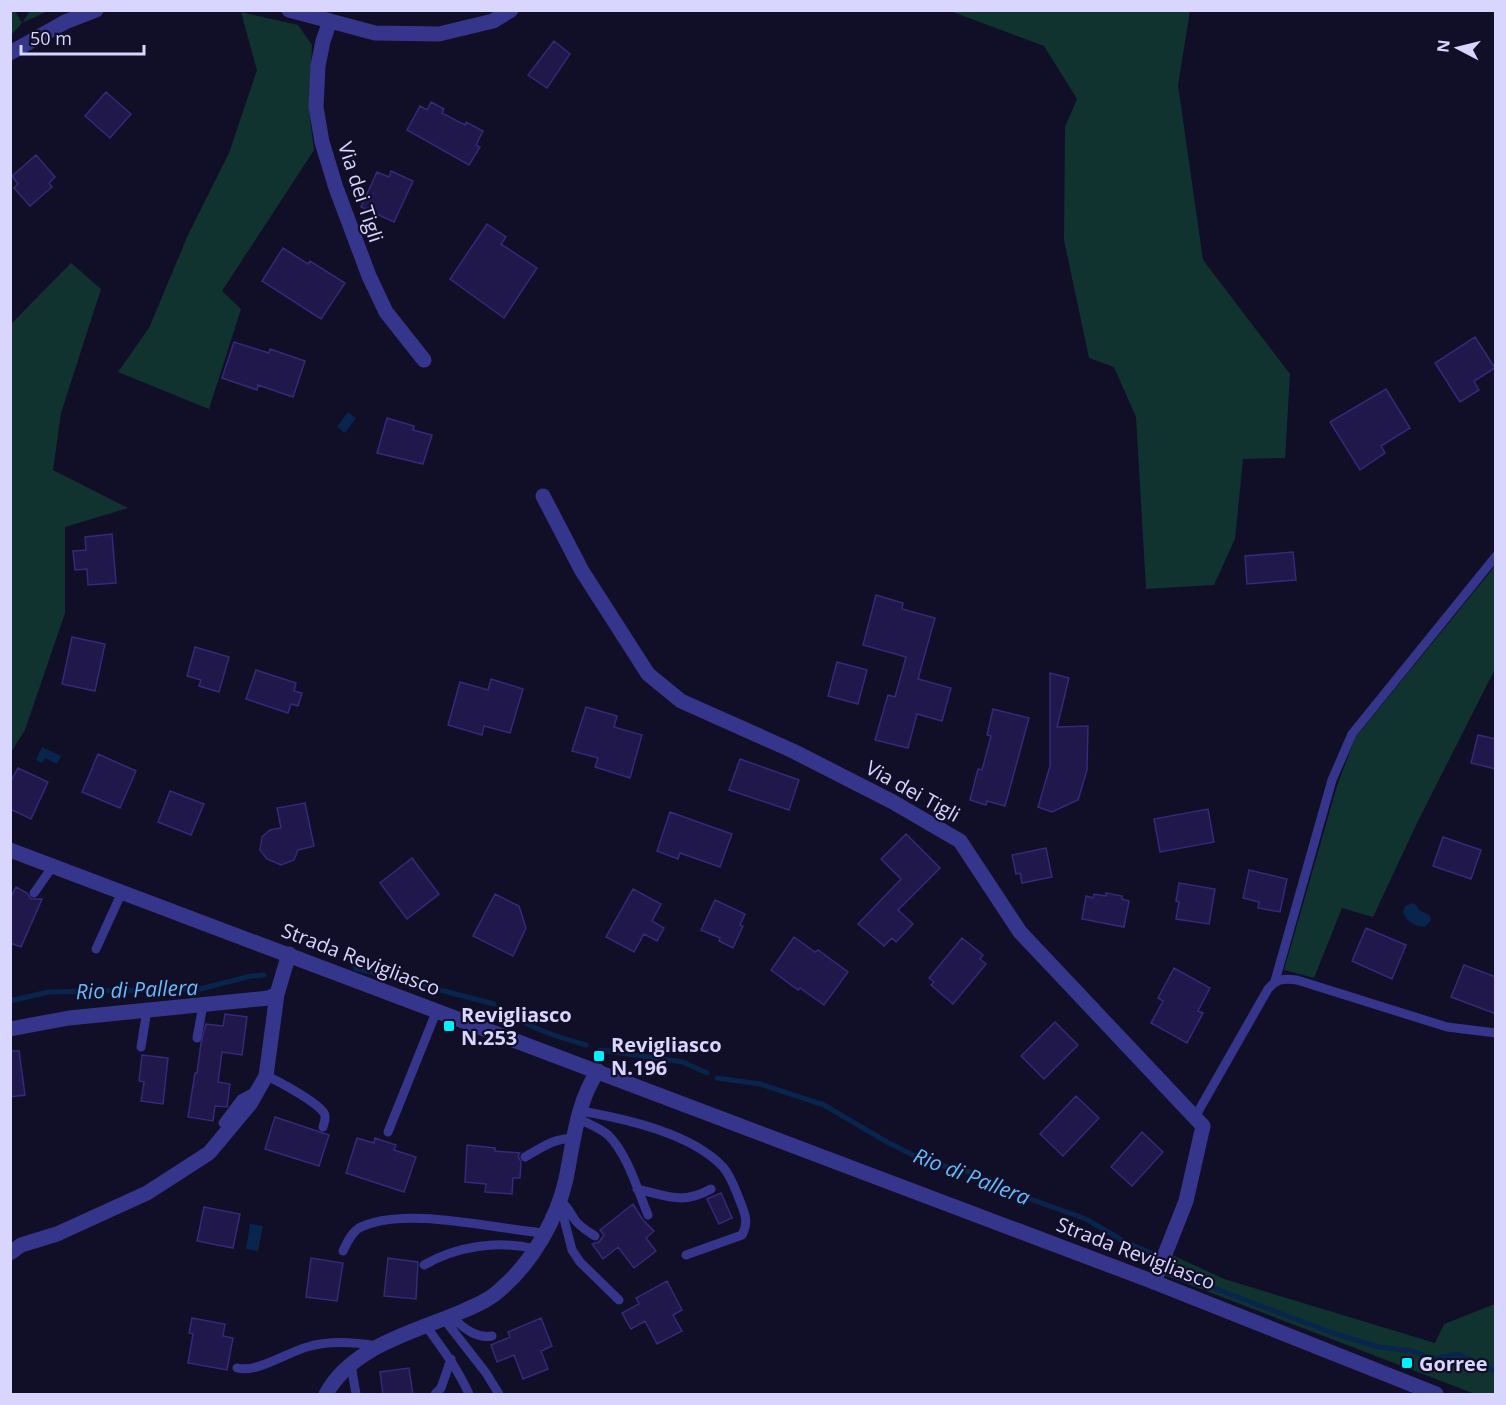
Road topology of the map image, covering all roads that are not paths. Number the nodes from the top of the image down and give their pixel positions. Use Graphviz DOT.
graph roads {
  1 [pos="96,10"];
  2 [pos="289,10"];
  3 [pos="511,10"];
  4 [pos="330,21"];
  5 [pos="10,52"];
  6 [pos="424,360"];
  7 [pos="543,496"];
  8 [pos="1496,556"];
  9 [pos="12,853"];
  10 [pos="53,866"];
  11 [pos="122,892"];
  12 [pos="34,894"];
  13 [pos="96,949"];
  14 [pos="289,954"];
  15 [pos="1275,981"];
  16 [pos="277,994"];
  17 [pos="203,1005"];
  18 [pos="147,1010"];
  19 [pos="437,1010"];
  20 [pos="10,1029"];
  21 [pos="1496,1033"];
  22 [pos="197,1038"];
  23 [pos="141,1047"];
  24 [pos="598,1071"];
  25 [pos="266,1076"];
  26 [pos="258,1090"];
  27 [pos="580,1115"];
  28 [pos="1195,1117"];
  29 [pos="223,1123"];
  30 [pos="323,1127"];
  31 [pos="388,1132"];
  32 [pos="574,1139"];
  33 [pos="525,1157"];
  34 [pos="711,1189"];
  35 [pos="637,1190"];
  36 [pos="560,1201"];
  37 [pos="648,1215"];
  38 [pos="544,1233"];
  39 [pos="595,1236"];
  40 [pos="535,1249"];
  41 [pos="343,1251"];
  42 [pos="10,1253"];
  43 [pos="686,1256"];
  44 [pos="424,1265"];
  45 [pos="1154,1282"];
  46 [pos="619,1300"];
  47 [pos="447,1318"];
  48 [pos="426,1326"];
  49 [pos="492,1336"];
  50 [pos="377,1346"];
  51 [pos="451,1359"];
  52 [pos="351,1365"];
  53 [pos="237,1368"];
  54 [pos="435,1394"];
  55 [pos="326,1395"];
  56 [pos="356,1395"];
  57 [pos="469,1395"];
  58 [pos="499,1395"];
  59 [pos="1436,1395"];
  1 -- 5 [label="street"];
  2 -- 4 [label="street"];
  3 -- 4 [label="street"];
  4 -- 6 [label="street, Via dei Tigli"];
  7 -- 28 [label="street, Via dei Tigli"];
  8 -- 15 [label="lane"];
  9 -- 10 [label="street, Strada Revigliasco"];
  10 -- 11 [label="street, Strada Revigliasco"];
  10 -- 12 [label="lane"];
  11 -- 13 [label="lane"];
  11 -- 14 [label="street, Strada Revigliasco"];
  14 -- 16 [label="street"];
  14 -- 19 [label="street, Strada Revigliasco"];
  15 -- 21 [label="lane"];
  15 -- 28 [label="lane"];
  16 -- 17 [label="street"];
  16 -- 25 [label="street"];
  17 -- 18 [label="street"];
  17 -- 22 [label="lane"];
  18 -- 20 [label="street"];
  18 -- 23 [label="lane"];
  19 -- 24 [label="street, Strada Revigliasco"];
  19 -- 31 [label="lane"];
  24 -- 27 [label="street"];
  24 -- 45 [label="street, Strada Revigliasco"];
  25 -- 26 [label="street"];
  25 -- 30 [label="lane"];
  26 -- 29 [label="lane"];
  26 -- 42 [label="street"];
  27 -- 32 [label="street"];
  27 -- 35 [label="lane"];
  27 -- 43 [label="lane"];
  28 -- 45 [label="street"];
  32 -- 33 [label="lane"];
  32 -- 36 [label="street"];
  34 -- 35 [label="lane"];
  35 -- 37 [label="lane"];
  36 -- 38 [label="street"];
  36 -- 39 [label="lane"];
  36 -- 46 [label="lane"];
  38 -- 40 [label="street"];
  38 -- 41 [label="lane"];
  40 -- 44 [label="lane"];
  40 -- 47 [label="street"];
  45 -- 59 [label="street, Strada Revigliasco"];
  47 -- 48 [label="street"];
  47 -- 49 [label="lane"];
  47 -- 58 [label="lane"];
  48 -- 50 [label="street"];
  48 -- 51 [label="lane"];
  50 -- 52 [label="street"];
  50 -- 53 [label="lane"];
  51 -- 54 [label="lane"];
  51 -- 57 [label="lane"];
  52 -- 55 [label="street"];
  52 -- 56 [label="lane"];
}
